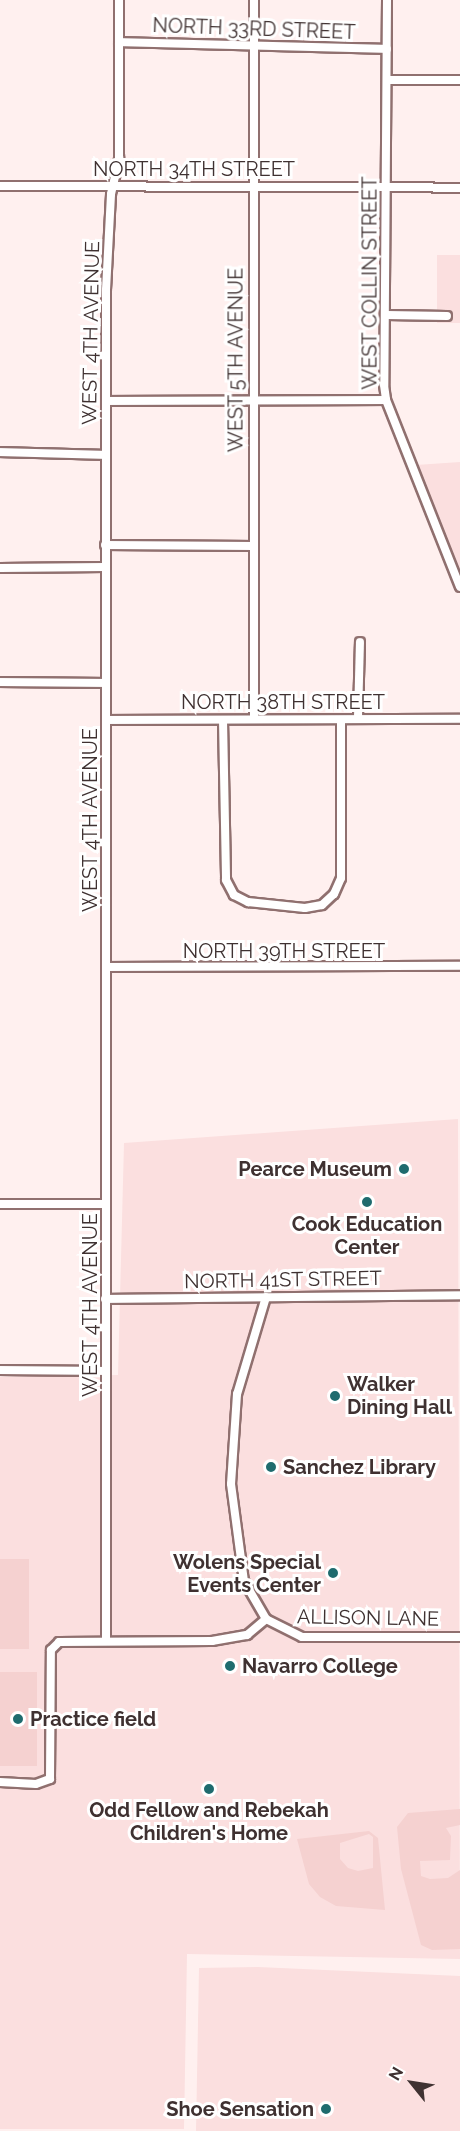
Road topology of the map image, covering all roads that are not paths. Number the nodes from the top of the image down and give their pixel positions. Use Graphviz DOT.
graph roads {
  1 [pos="119,0"];
  2 [pos="254,0"];
  3 [pos="387,0"];
  4 [pos="119,42"];
  5 [pos="254,46"];
  6 [pos="387,49"];
  7 [pos="387,80"];
  8 [pos="460,80"];
  9 [pos="253,184"];
  10 [pos="113,185"];
  11 [pos="0,186"];
  12 [pos="387,187"];
  13 [pos="460,188"];
  14 [pos="387,315"];
  15 [pos="447,316"];
  16 [pos="253,400"];
  17 [pos="387,400"];
  18 [pos="106,401"];
  19 [pos="0,452"];
  20 [pos="105,455"];
  21 [pos="105,545"];
  22 [pos="254,546"];
  23 [pos="105,567"];
  24 [pos="0,568"];
  25 [pos="460,587"];
  26 [pos="360,642"];
  27 [pos="0,682"];
  28 [pos="105,683"];
  29 [pos="358,717"];
  30 [pos="254,719"];
  31 [pos="460,719"];
  32 [pos="106,720"];
  33 [pos="223,720"];
  34 [pos="341,720"];
  35 [pos="460,966"];
  36 [pos="108,967"];
  37 [pos="0,1204"];
  38 [pos="106,1204"];
  39 [pos="460,1295"];
  40 [pos="266,1297"];
  41 [pos="105,1299"];
  42 [pos="0,1370"];
  43 [pos="106,1371"];
  44 [pos="266,1619"];
  45 [pos="460,1637"];
  46 [pos="106,1640"];
  47 [pos="0,1782"];
  1 -- 4 [label="street, WEST 4TH AVENUE"];
  2 -- 5 [label="street, WEST 5TH AVENUE"];
  3 -- 6 [label="street, WEST COLLIN STREET"];
  4 -- 5 [label="street, NORTH 33RD STREET"];
  4 -- 10 [label="street, WEST 4TH AVENUE"];
  5 -- 6 [label="street, NORTH 33RD STREET"];
  5 -- 9 [label="street, WEST 5TH AVENUE"];
  6 -- 7 [label="street, WEST COLLIN STREET"];
  7 -- 8 [label="street"];
  7 -- 12 [label="street, WEST COLLIN STREET"];
  9 -- 10 [label="street, NORTH 34TH STREET"];
  9 -- 12 [label="street, NORTH 34TH STREET"];
  9 -- 16 [label="street, WEST 5TH AVENUE"];
  10 -- 11 [label="street, NORTH 34TH STREET"];
  10 -- 18 [label="street, WEST 4TH AVENUE"];
  12 -- 13 [label="street, NORTH 34TH STREET"];
  12 -- 14 [label="street, WEST COLLIN STREET"];
  14 -- 15 [label="street"];
  14 -- 17 [label="street, WEST COLLIN STREET"];
  16 -- 17 [label="street"];
  16 -- 18 [label="street"];
  16 -- 22 [label="street, WEST 5TH AVENUE"];
  17 -- 25 [label="street, WEST COLLIN STREET"];
  18 -- 20 [label="street, WEST 4TH AVENUE"];
  19 -- 20 [label="street"];
  20 -- 21 [label="street, WEST 4TH AVENUE"];
  21 -- 22 [label="street"];
  21 -- 23 [label="street, WEST 4TH AVENUE"];
  22 -- 30 [label="street, WEST 5TH AVENUE"];
  23 -- 24 [label="street"];
  23 -- 28 [label="street, WEST 4TH AVENUE"];
  26 -- 29 [label="street"];
  27 -- 28 [label="street"];
  28 -- 32 [label="street, WEST 4TH AVENUE"];
  29 -- 31 [label="street, NORTH 38TH STREET"];
  29 -- 34 [label="street, NORTH 38TH STREET"];
  30 -- 33 [label="street, NORTH 38TH STREET"];
  30 -- 34 [label="street, NORTH 38TH STREET"];
  32 -- 33 [label="street, NORTH 38TH STREET"];
  32 -- 36 [label="street, WEST 4TH AVENUE"];
  33 -- 34 [label="street"];
  35 -- 36 [label="street, NORTH 39TH STREET"];
  36 -- 38 [label="street, WEST 4TH AVENUE"];
  37 -- 38 [label="street"];
  38 -- 41 [label="street, WEST 4TH AVENUE"];
  39 -- 40 [label="street, NORTH 41ST STREET"];
  40 -- 41 [label="street, NORTH 41ST STREET"];
  40 -- 44 [label="street"];
  41 -- 43 [label="street, WEST 4TH AVENUE"];
  42 -- 43 [label="street"];
  43 -- 46 [label="street, WEST 4TH AVENUE"];
  44 -- 45 [label="street, ALLISON LANE"];
  44 -- 46 [label="street"];
  46 -- 47 [label="street"];
}
